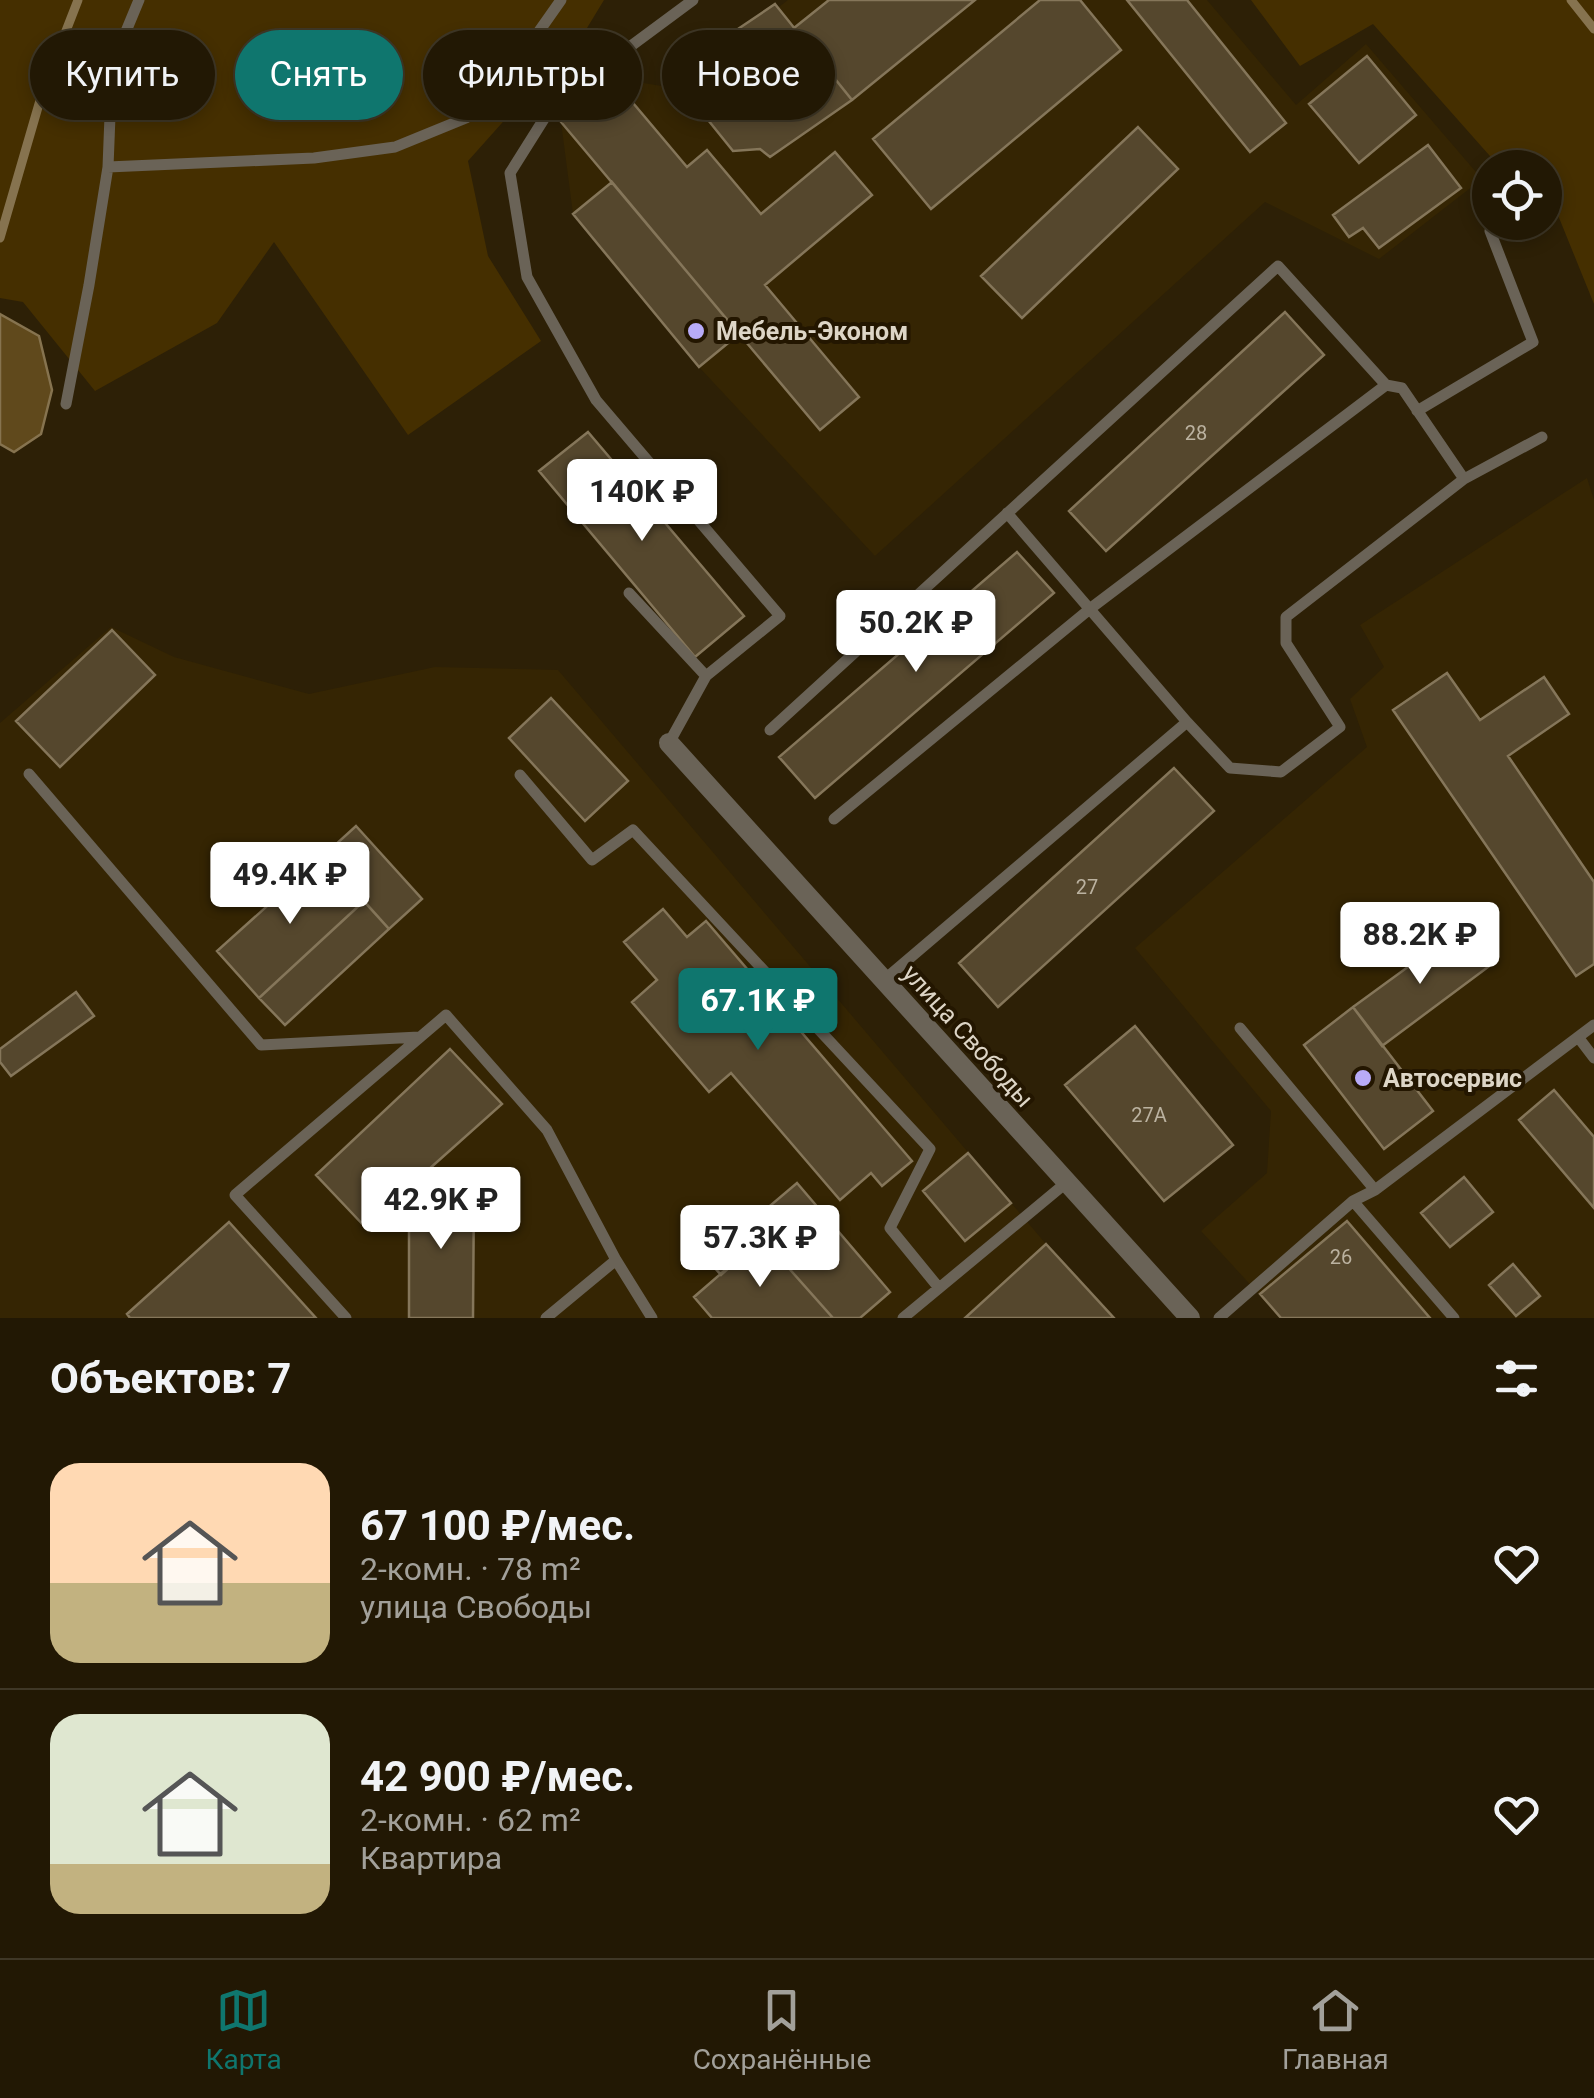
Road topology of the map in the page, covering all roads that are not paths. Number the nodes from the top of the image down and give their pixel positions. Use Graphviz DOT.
graph roads {
  1 [pos="140,0"];
  2 [pos="561,0"];
  3 [pos="693,0"];
  4 [pos="108,167"];
  5 [pos="1493,240"];
  6 [pos="1386,385"];
  7 [pos="66,404"];
  8 [pos="1417,411"];
  9 [pos="1542,437"];
  10 [pos="1464,479"];
  11 [pos="1007,513"];
  12 [pos="629,593"];
  13 [pos="1091,608"];
  14 [pos="706,676"];
  15 [pos="1188,722"];
  16 [pos="770,730"];
  17 [pos="670,743"];
  18 [pos="28,774"];
  19 [pos="520,775"];
  20 [pos="834,819"];
  21 [pos="884,980"];
  22 [pos="1594,1025"];
  23 [pos="1240,1028"];
  24 [pos="421,1036"];
  25 [pos="1578,1037"];
  26 [pos="1594,1058"];
  27 [pos="1067,1182"];
  28 [pos="1374,1190"];
  29 [pos="1353,1201"];
  30 [pos="616,1260"];
  31 [pos="939,1288"];
  32 [pos="346,1318"];
  33 [pos="546,1318"];
  34 [pos="652,1318"];
  35 [pos="903,1318"];
  36 [pos="1190,1318"];
  37 [pos="1219,1318"];
  38 [pos="1454,1318"];
  1 -- 4 [label="lane"];
  2 -- 4 [label="lane"];
  3 -- 14 [label="lane"];
  4 -- 7 [label="lane"];
  5 -- 8 [label="lane"];
  6 -- 8 [label="lane"];
  6 -- 11 [label="lane"];
  6 -- 13 [label="lane"];
  8 -- 10 [label="lane"];
  9 -- 10 [label="lane"];
  10 -- 15 [label="lane"];
  11 -- 13 [label="lane"];
  11 -- 16 [label="lane"];
  12 -- 14 [label="lane"];
  13 -- 15 [label="lane"];
  13 -- 20 [label="lane"];
  14 -- 17 [label="lane"];
  15 -- 21 [label="lane"];
  17 -- 21 [label="street, улица Свободы"];
  18 -- 24 [label="lane"];
  19 -- 31 [label="lane"];
  21 -- 27 [label="street, улица Свободы"];
  22 -- 25 [label="lane"];
  23 -- 28 [label="lane"];
  24 -- 30 [label="lane"];
  24 -- 32 [label="lane"];
  25 -- 26 [label="lane"];
  25 -- 28 [label="lane"];
  27 -- 31 [label="lane"];
  27 -- 36 [label="street, улица Свободы"];
  28 -- 29 [label="lane"];
  29 -- 37 [label="lane"];
  29 -- 38 [label="lane"];
  30 -- 33 [label="lane"];
  30 -- 34 [label="lane"];
  31 -- 35 [label="lane"];
}
